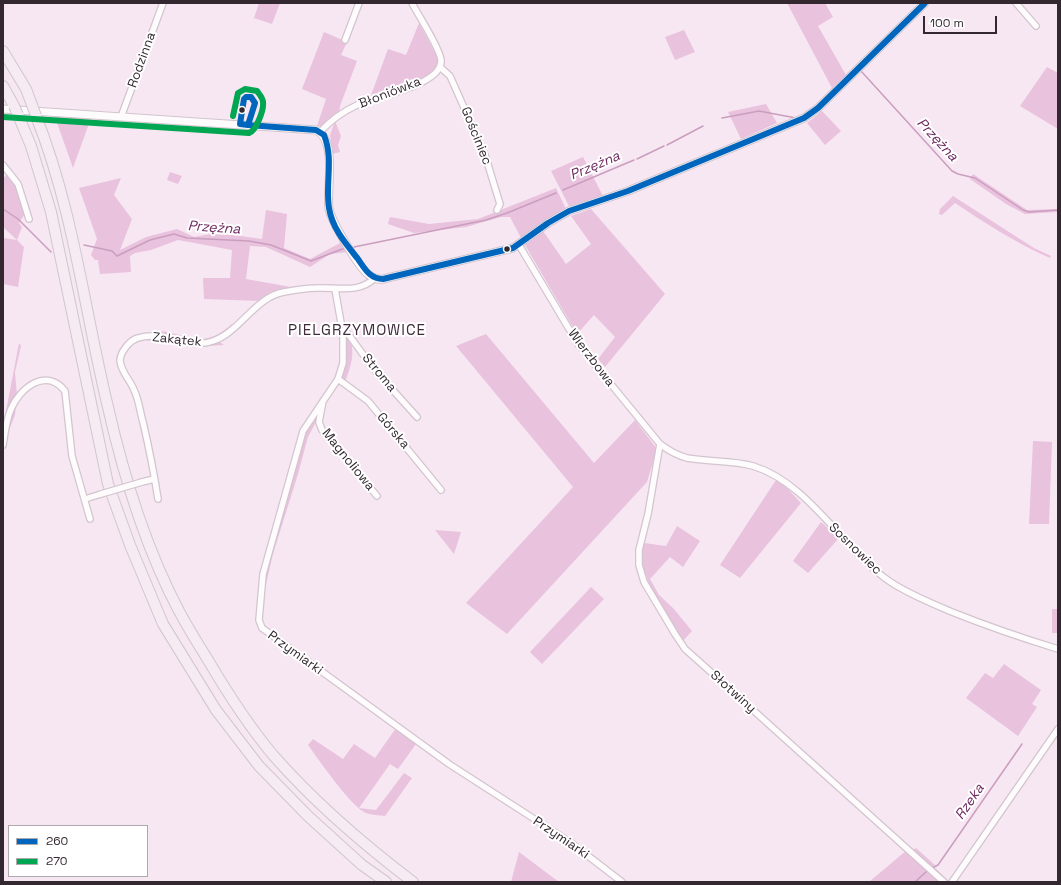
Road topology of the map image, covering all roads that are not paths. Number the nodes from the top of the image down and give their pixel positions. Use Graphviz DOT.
graph roads {
  1 [pos="163,3"];
  2 [pos="359,3"];
  3 [pos="412,3"];
  4 [pos="925,3"];
  5 [pos="1016,3"];
  6 [pos="1036,26"];
  7 [pos="345,40"];
  8 [pos="3,51"];
  9 [pos="440,67"];
  10 [pos="3,86"];
  11 [pos="3,109"];
  12 [pos="121,117"];
  13 [pos="320,132"];
  14 [pos="3,165"];
  15 [pos="497,210"];
  16 [pos="28,219"];
  17 [pos="519,244"];
  18 [pos="374,278"];
  19 [pos="335,289"];
  20 [pos="342,328"];
  21 [pos="338,379"];
  22 [pos="323,400"];
  23 [pos="417,417"];
  24 [pos="660,444"];
  25 [pos="3,445"];
  26 [pos="154,478"];
  27 [pos="441,490"];
  28 [pos="378,496"];
  29 [pos="85,499"];
  30 [pos="158,499"];
  31 [pos="90,519"];
  32 [pos="1058,649"];
  33 [pos="1058,729"];
  34 [pos="386,882"];
  35 [pos="413,882"];
  36 [pos="622,882"];
  37 [pos="944,882"];
  38 [pos="952,882"];
  1 -- 12 [label="street, Rodzinna"];
  2 -- 7 [label="street"];
  3 -- 9 [label="street"];
  4 -- 17 [label="street"];
  5 -- 6 [label="street"];
  8 -- 35 [label="highway, bridge"];
  9 -- 13 [label="street, Błoniówka"];
  9 -- 15 [label="street, Gościniec"];
  10 -- 34 [label="highway"];
  11 -- 12 [label="street"];
  12 -- 13 [label="street"];
  13 -- 18 [label="street"];
  14 -- 16 [label="street"];
  17 -- 18 [label="street"];
  17 -- 24 [label="street, Wierzbowa"];
  18 -- 19 [label="street, Zakątek"];
  19 -- 20 [label="street, Przymiarki"];
  19 -- 26 [label="street, Zakątek"];
  20 -- 21 [label="street, Przymiarki"];
  20 -- 23 [label="street, Stroma"];
  21 -- 22 [label="street, Przymiarki"];
  21 -- 27 [label="street, Górska"];
  22 -- 28 [label="street, Magnoliowa"];
  22 -- 36 [label="street, Przymiarki"];
  24 -- 32 [label="street, Sosnowiec"];
  24 -- 37 [label="street, Słotwiny"];
  25 -- 29 [label="street"];
  26 -- 29 [label="street, bridge"];
  26 -- 30 [label="street, Zakątek"];
  29 -- 31 [label="street"];
  33 -- 38 [label="street"];
}
